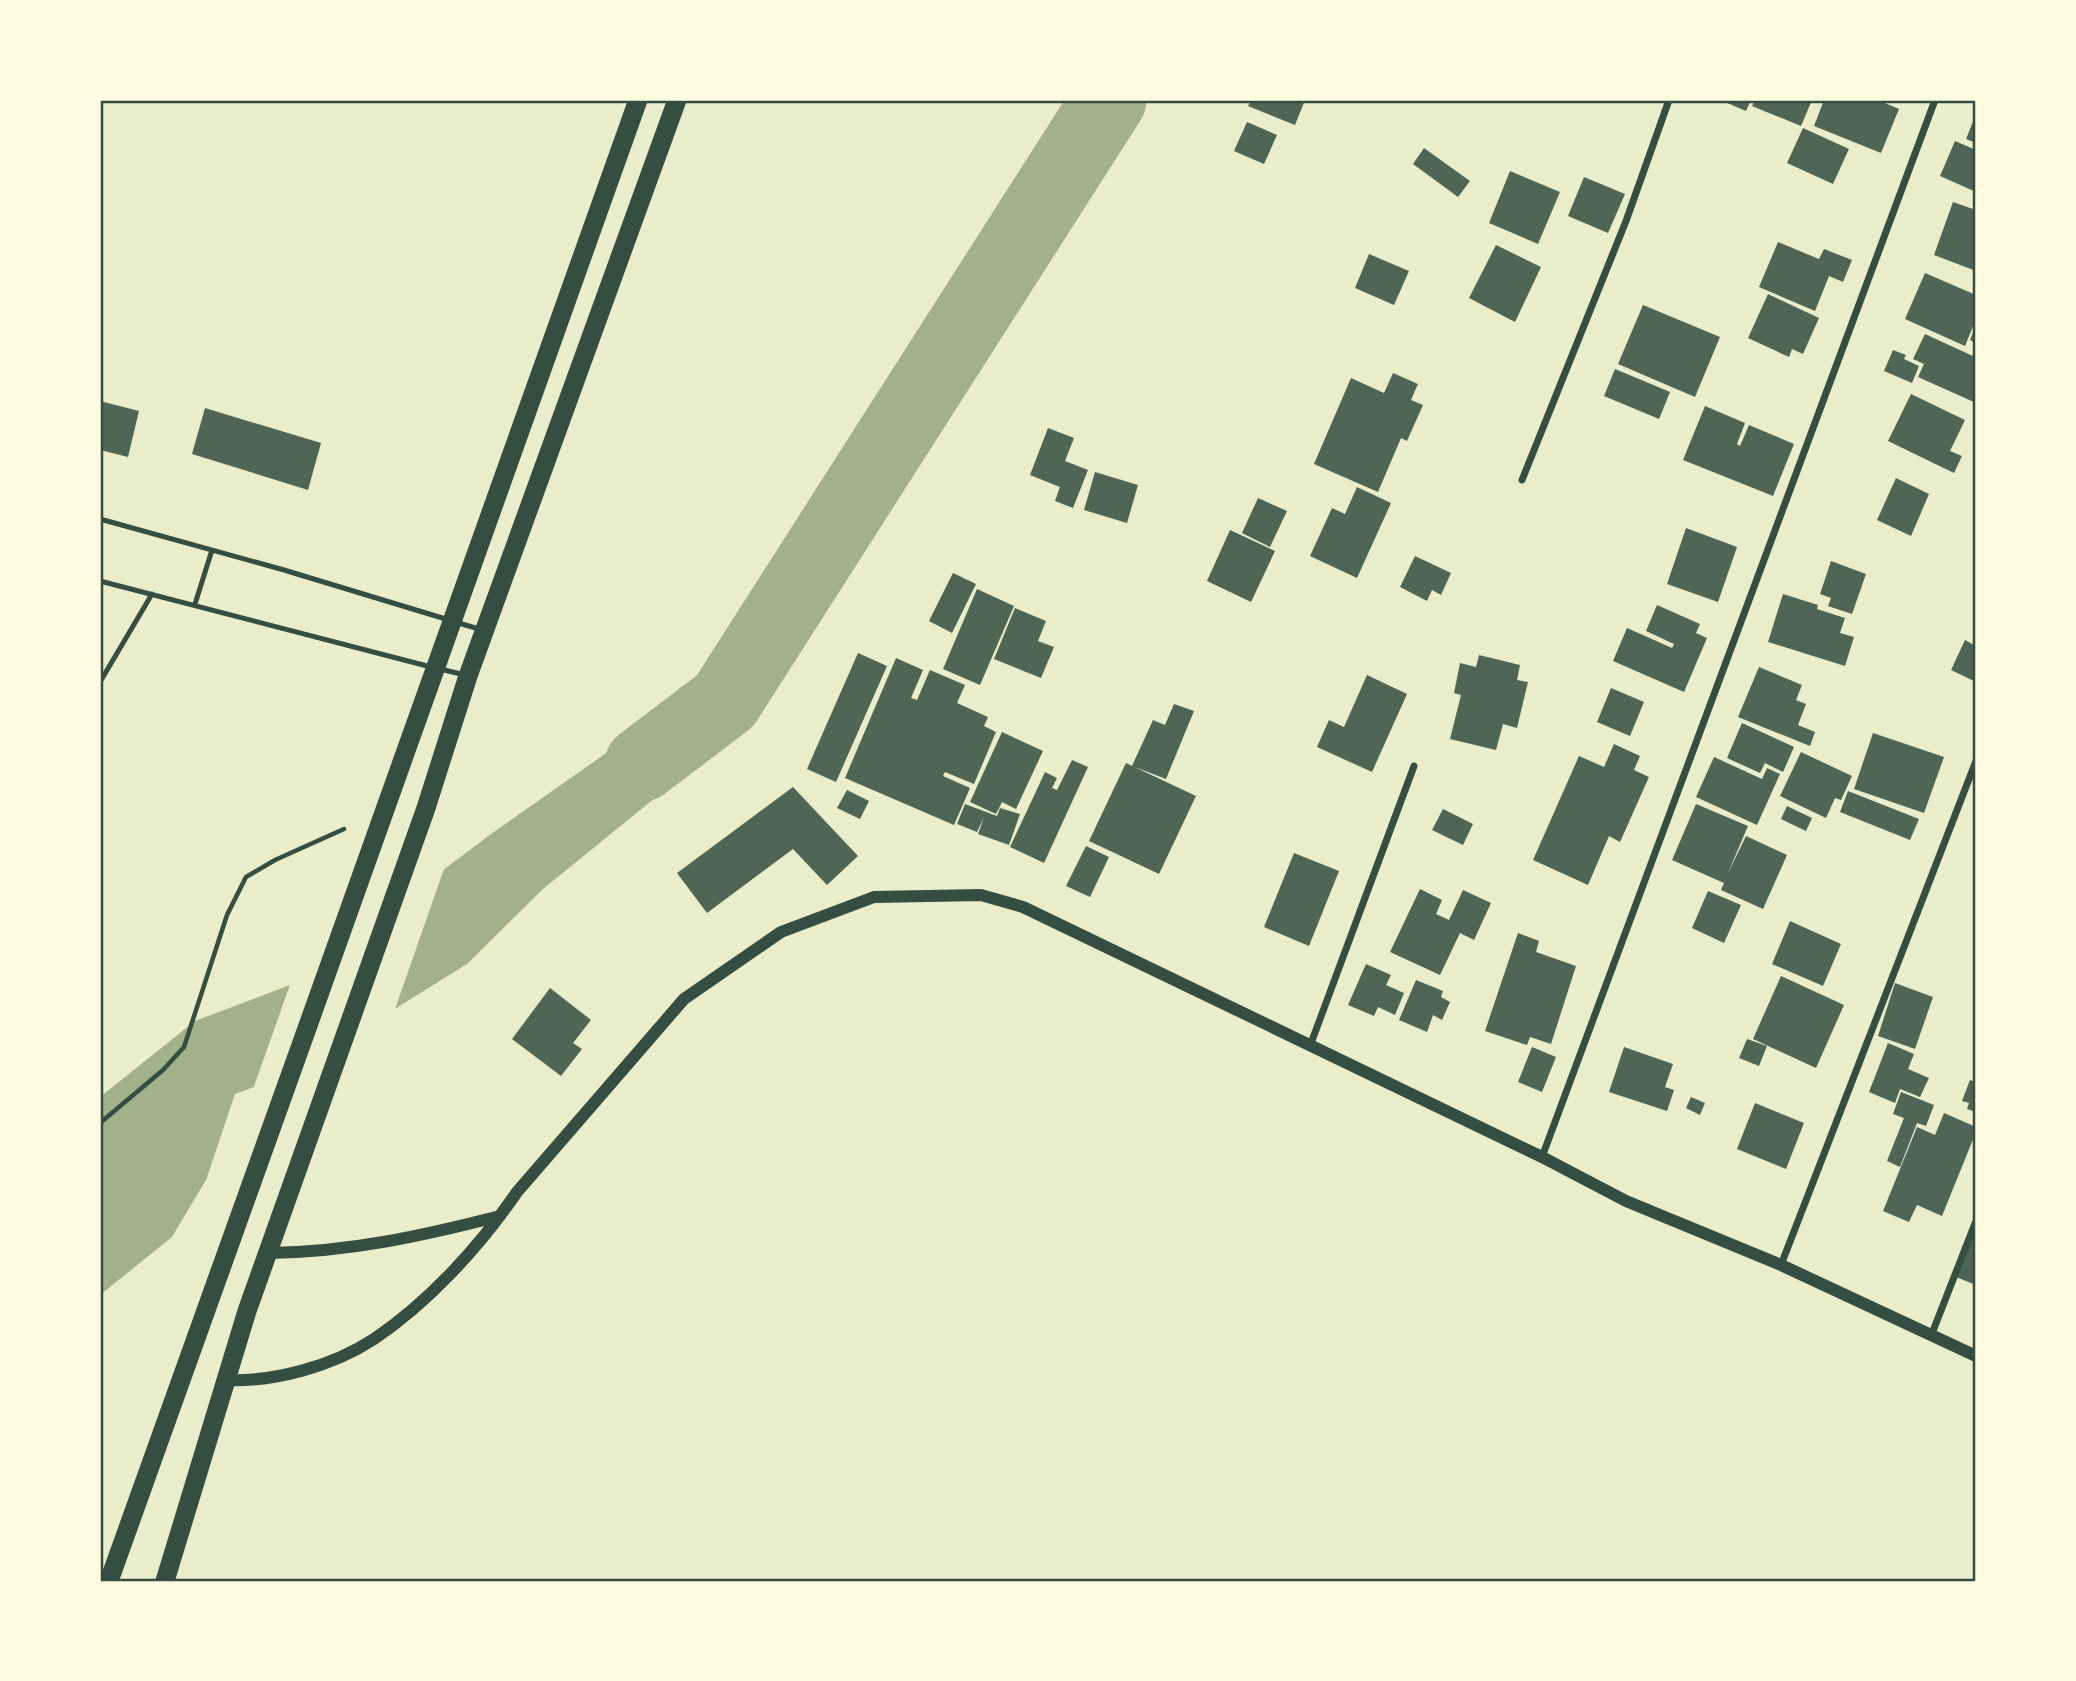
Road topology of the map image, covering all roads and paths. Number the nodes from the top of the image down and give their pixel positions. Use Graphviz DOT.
graph roads {
  1 [pos="638,100"];
  2 [pos="677,100"];
  3 [pos="1669,100"];
  4 [pos="1935,100"];
  5 [pos="1522,480"];
  6 [pos="100,519"];
  7 [pos="212,550"];
  8 [pos="100,581"];
  9 [pos="152,594"];
  10 [pos="195,604"];
  11 [pos="452,619"];
  12 [pos="485,631"];
  13 [pos="435,667"];
  14 [pos="468,676"];
  15 [pos="100,682"];
  16 [pos="1976,761"];
  17 [pos="1414,766"];
  18 [pos="384,812"];
  19 [pos="1310,1046"];
  20 [pos="100,1123"];
  21 [pos="1542,1157"];
  22 [pos="500,1216"];
  23 [pos="1976,1221"];
  24 [pos="269,1253"];
  25 [pos="1781,1265"];
  26 [pos="1931,1336"];
  27 [pos="1976,1356"];
  28 [pos="226,1380"];
  29 [pos="109,1581"];
  30 [pos="165,1581"];
  1 -- 11 [label="highway"];
  2 -- 12 [label="highway"];
  3 -- 5 [label="street"];
  4 -- 21 [label="street"];
  6 -- 7 [label="lane"];
  7 -- 10 [label="lane"];
  7 -- 11 [label="lane"];
  8 -- 9 [label="lane"];
  9 -- 10 [label="lane"];
  9 -- 15 [label="lane"];
  10 -- 13 [label="lane"];
  11 -- 12 [label="lane"];
  11 -- 13 [label="highway"];
  12 -- 14 [label="highway"];
  13 -- 14 [label="lane"];
  13 -- 18 [label="highway"];
  14 -- 24 [label="highway"];
  16 -- 25 [label="street"];
  17 -- 19 [label="street"];
  18 -- 20 [label="path"];
  18 -- 29 [label="highway"];
  19 -- 21 [label="street"];
  19 -- 22 [label="street"];
  21 -- 25 [label="street"];
  22 -- 24 [label="street"];
  22 -- 28 [label="street"];
  23 -- 26 [label="street"];
  24 -- 28 [label="highway"];
  25 -- 26 [label="street"];
  26 -- 27 [label="street"];
  28 -- 30 [label="highway"];
}
